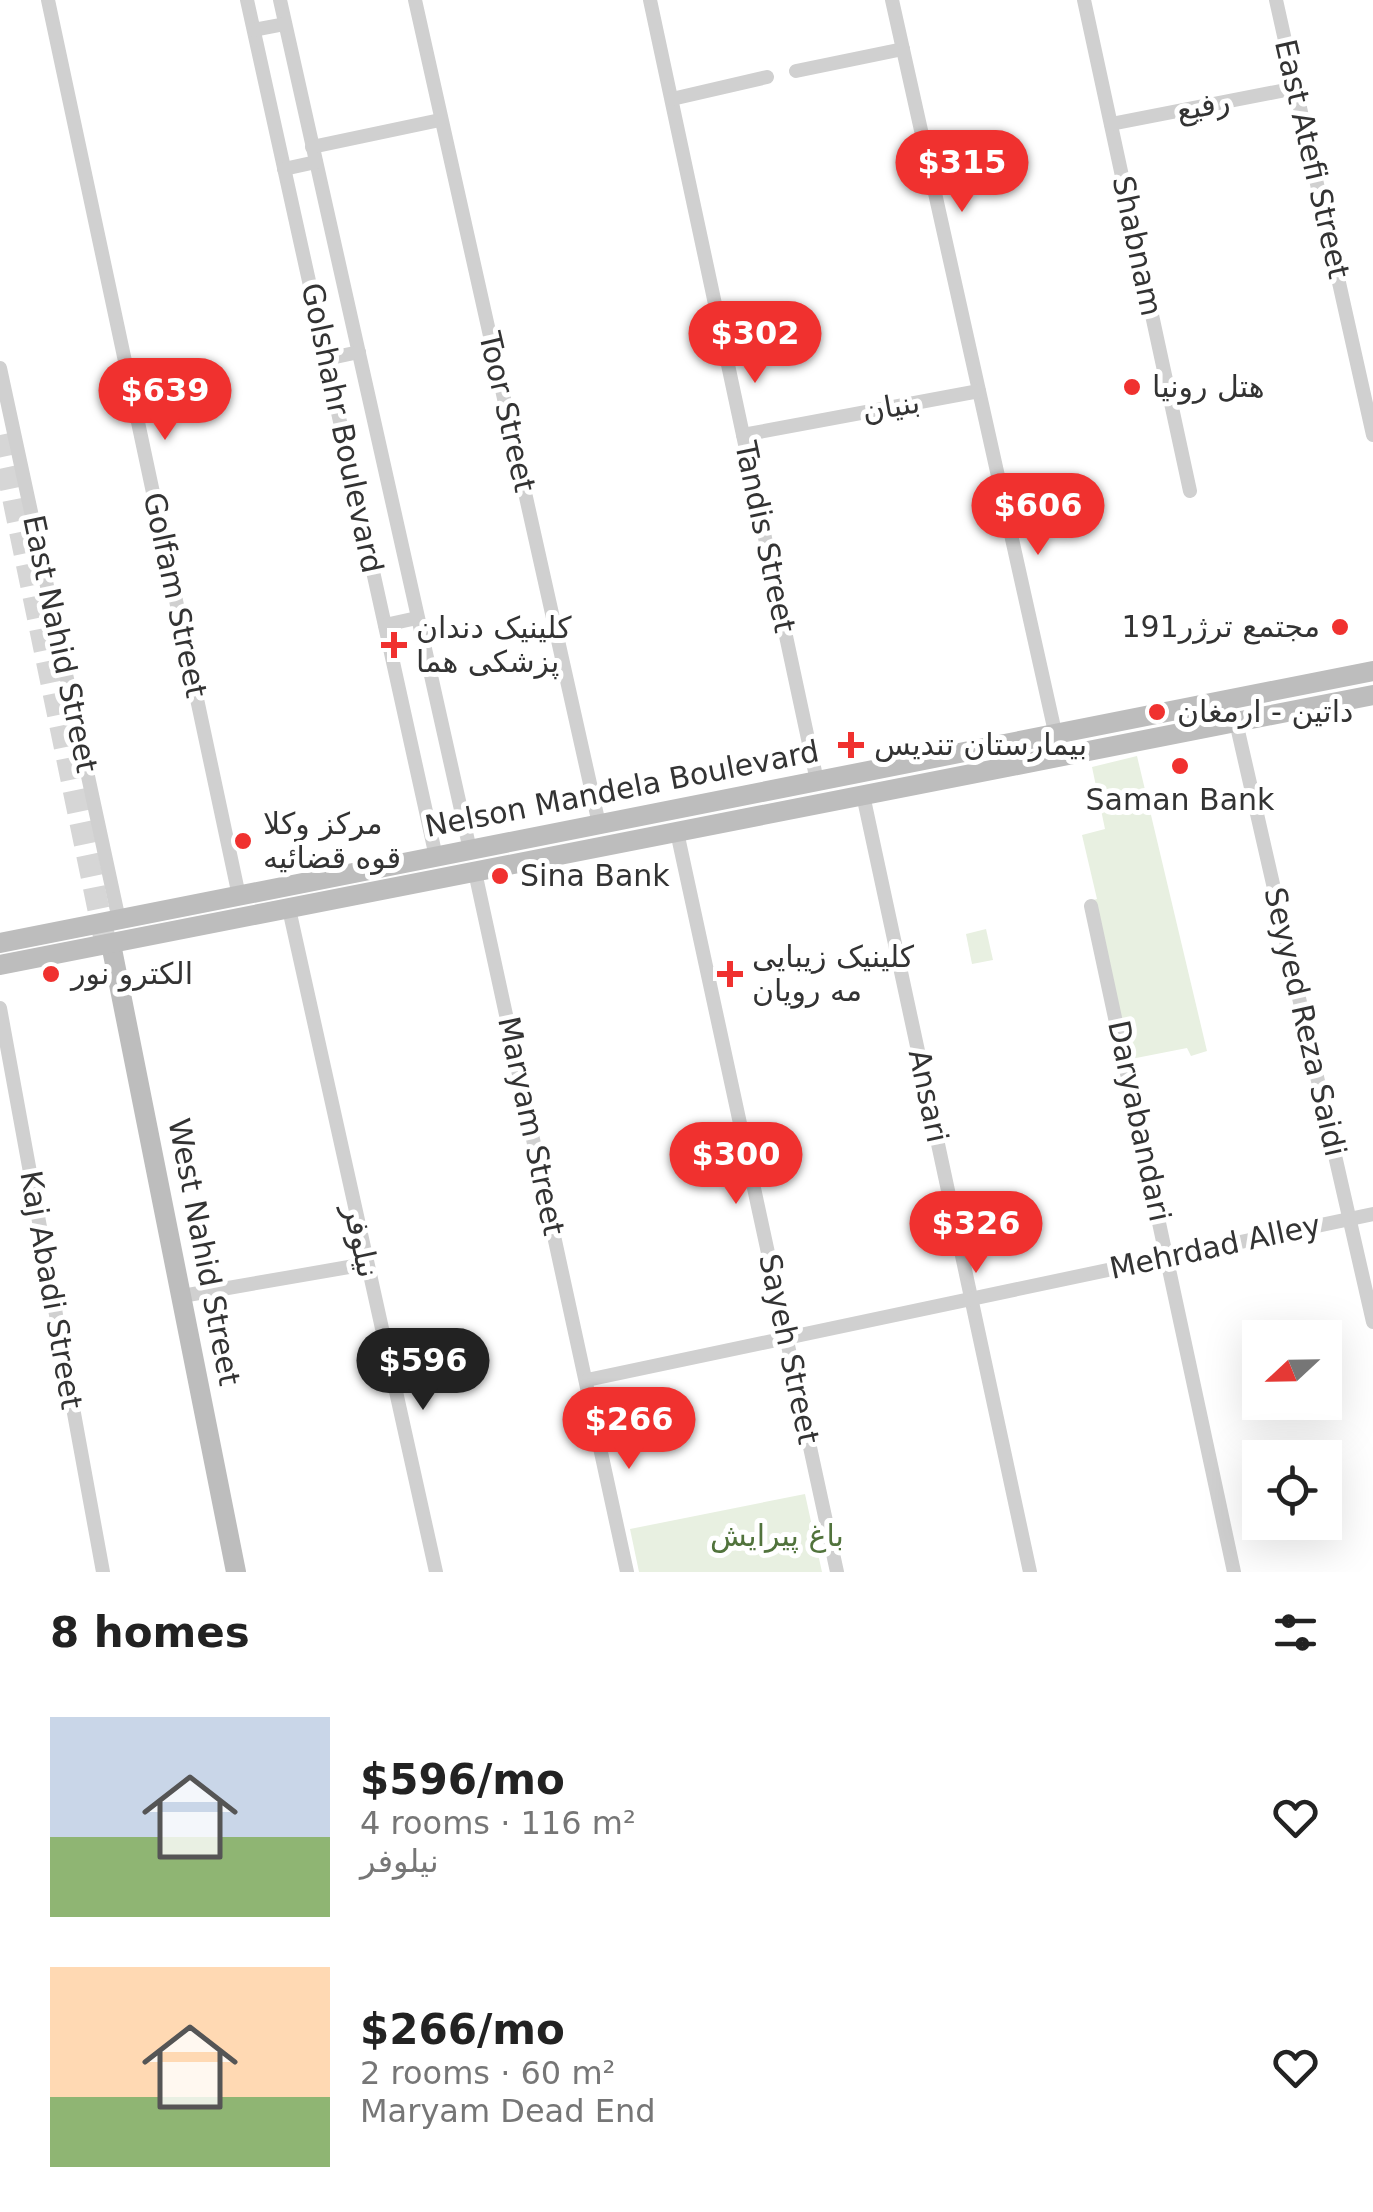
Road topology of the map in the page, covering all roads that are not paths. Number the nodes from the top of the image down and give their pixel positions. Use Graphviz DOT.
graph roads {
  1 [pos="48,0"];
  2 [pos="247,0"];
  3 [pos="280,0"];
  4 [pos="415,0"];
  5 [pos="650,0"];
  6 [pos="892,0"];
  7 [pos="1084,0"];
  8 [pos="1276,0"];
  9 [pos="285,24"];
  10 [pos="254,30"];
  11 [pos="902,49"];
  12 [pos="796,71"];
  13 [pos="767,78"];
  14 [pos="1296,88"];
  15 [pos="672,99"];
  16 [pos="440,120"];
  17 [pos="1111,124"];
  18 [pos="314,154"];
  19 [pos="284,169"];
  20 [pos="359,352"];
  21 [pos="326,359"];
  22 [pos="0,368"];
  23 [pos="979,391"];
  24 [pos="743,434"];
  25 [pos="1373,435"];
  26 [pos="1190,492"];
  27 [pos="417,618"];
  28 [pos="385,626"];
  29 [pos="1373,671"];
  30 [pos="1373,695"];
  31 [pos="1236,722"];
  32 [pos="1055,734"];
  33 [pos="1060,757"];
  34 [pos="817,781"];
  35 [pos="863,796"];
  36 [pos="599,824"];
  37 [pos="677,832"];
  38 [pos="470,850"];
  39 [pos="436,857"];
  40 [pos="475,872"];
  41 [pos="239,896"];
  42 [pos="1091,906"];
  43 [pos="289,908"];
  44 [pos="119,920"];
  45 [pos="0,943"];
  46 [pos="111,944"];
  47 [pos="0,965"];
  48 [pos="0,1008"];
  49 [pos="1373,1214"];
  50 [pos="1350,1219"];
  51 [pos="1168,1257"];
  52 [pos="366,1264"];
  53 [pos="182,1296"];
  54 [pos="971,1299"];
  55 [pos="1373,1322"];
  56 [pos="786,1338"];
  57 [pos="588,1380"];
  58 [pos="103,1572"];
  59 [pos="236,1572"];
  60 [pos="436,1572"];
  61 [pos="627,1572"];
  62 [pos="837,1572"];
  63 [pos="1030,1572"];
  64 [pos="1234,1572"];
  1 -- 41 [label="street, Golfam Street"];
  2 -- 10 [label="street, Golshahr Boulevard"];
  3 -- 9 [label="street, Golshahr Boulevard"];
  4 -- 16 [label="street, Toor Street"];
  5 -- 15 [label="street, Tandis Street"];
  6 -- 11 [label="street"];
  7 -- 17 [label="street, Shabnam"];
  8 -- 14 [label="street, East Atefi Street"];
  9 -- 10 [label="street"];
  9 -- 18 [label="street, Golshahr Boulevard"];
  10 -- 19 [label="street, Golshahr Boulevard"];
  11 -- 12 [label="street"];
  11 -- 23 [label="street"];
  13 -- 15 [label="street"];
  14 -- 17 [label="street, رفیع"];
  14 -- 25 [label="street, East Atefi Street"];
  15 -- 24 [label="street, Tandis Street"];
  16 -- 18 [label="street"];
  16 -- 36 [label="street, Toor Street"];
  17 -- 26 [label="street, Shabnam"];
  18 -- 19 [label="street"];
  18 -- 20 [label="street, Golshahr Boulevard"];
  19 -- 21 [label="street, Golshahr Boulevard"];
  20 -- 21 [label="street"];
  20 -- 27 [label="street, Golshahr Boulevard"];
  21 -- 28 [label="street, Golshahr Boulevard"];
  22 -- 44 [label="street, East Nahid Street"];
  23 -- 24 [label="street, بنیان"];
  23 -- 32 [label="street"];
  24 -- 34 [label="street, Tandis Street"];
  27 -- 28 [label="street"];
  27 -- 38 [label="street, Golshahr Boulevard"];
  28 -- 39 [label="street, Golshahr Boulevard"];
  29 -- 32 [label="main road, Nelson Mandela Boulevard"];
  30 -- 31 [label="main road, Nelson Mandela Boulevard"];
  31 -- 33 [label="main road, Nelson Mandela Boulevard"];
  31 -- 50 [label="street, Seyyed Reza Saidi"];
  32 -- 33 [label="street"];
  32 -- 34 [label="main road, Nelson Mandela Boulevard"];
  33 -- 35 [label="main road, Nelson Mandela Boulevard"];
  34 -- 36 [label="main road, Nelson Mandela Boulevard"];
  35 -- 37 [label="main road, Nelson Mandela Boulevard"];
  35 -- 54 [label="street, Ansari"];
  36 -- 38 [label="main road, Nelson Mandela Boulevard"];
  37 -- 40 [label="main road, Nelson Mandela Boulevard"];
  37 -- 56 [label="street, Sayeh Street"];
  38 -- 39 [label="main road, Nelson Mandela Boulevard"];
  39 -- 41 [label="main road, Nelson Mandela Boulevard"];
  40 -- 43 [label="main road, Nelson Mandela Boulevard"];
  40 -- 57 [label="street, Maryam Street"];
  41 -- 44 [label="main road, Nelson Mandela Boulevard"];
  42 -- 51 [label="street, Daryabandari"];
  43 -- 46 [label="main road, Nelson Mandela Boulevard"];
  43 -- 52 [label="street, نیلوفر"];
  44 -- 45 [label="main road, Nelson Mandela Boulevard"];
  46 -- 47 [label="main road, Nelson Mandela Boulevard"];
  46 -- 53 [label="main road, West Nahid Street"];
  48 -- 58 [label="street, Kaj Abadi Street"];
  49 -- 50 [label="street, Mehrdad Alley"];
  50 -- 51 [label="street, Mehrdad Alley"];
  50 -- 55 [label="street, Seyyed Reza Saidi"];
  51 -- 54 [label="street, Mehrdad Alley"];
  51 -- 64 [label="street, Daryabandari"];
  52 -- 53 [label="street"];
  52 -- 60 [label="street, نیلوفر"];
  53 -- 59 [label="main road, West Nahid Street"];
  54 -- 56 [label="street, Mehrdad Alley"];
  54 -- 63 [label="street, Ansari"];
  56 -- 57 [label="street, Mehrdad Alley"];
  56 -- 62 [label="street, Sayeh Street"];
  57 -- 61 [label="street, Maryam Street"];
}
